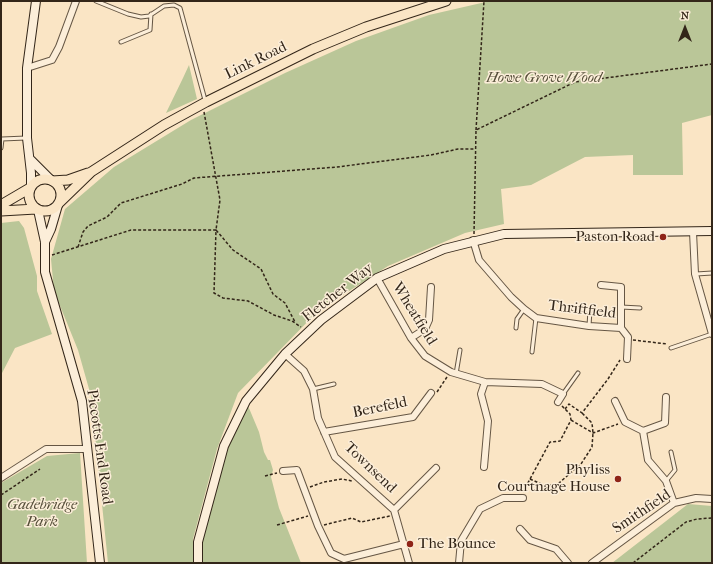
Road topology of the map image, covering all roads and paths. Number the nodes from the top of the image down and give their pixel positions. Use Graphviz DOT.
graph roads {
  1 [pos="36,1"];
  2 [pos="76,1"];
  3 [pos="96,1"];
  4 [pos="446,1"];
  5 [pos="484,1"];
  6 [pos="151,14"];
  7 [pos="121,42"];
  8 [pos="712,64"];
  9 [pos="27,68"];
  10 [pos="204,103"];
  11 [pos="476,130"];
  12 [pos="27,138"];
  13 [pos="1,148"];
  14 [pos="475,149"];
  15 [pos="30,159"];
  16 [pos="91,172"];
  17 [pos="216,176"];
  18 [pos="51,181"];
  19 [pos="30,188"];
  20 [pos="58,204"];
  21 [pos="1,205"];
  22 [pos="37,210"];
  23 [pos="1,211"];
  24 [pos="475,227"];
  25 [pos="216,230"];
  26 [pos="712,231"];
  27 [pos="693,232"];
  28 [pos="473,240"];
  29 [pos="45,242"];
  30 [pos="78,247"];
  31 [pos="45,258"];
  32 [pos="712,273"];
  33 [pos="695,274"];
  34 [pos="377,278"];
  35 [pos="601,285"];
  36 [pos="431,287"];
  37 [pos="621,306"];
  38 [pos="640,308"];
  39 [pos="524,309"];
  40 [pos="573,309"];
  41 [pos="536,318"];
  42 [pos="296,323"];
  43 [pos="589,326"];
  44 [pos="516,328"];
  45 [pos="621,328"];
  46 [pos="308,334"];
  47 [pos="712,334"];
  48 [pos="411,338"];
  49 [pos="628,340"];
  50 [pos="671,348"];
  51 [pos="460,350"];
  52 [pos="532,352"];
  53 [pos="285,354"];
  54 [pos="627,359"];
  55 [pos="454,373"];
  56 [pos="578,373"];
  57 [pos="485,382"];
  58 [pos="334,384"];
  59 [pos="313,389"];
  60 [pos="431,393"];
  61 [pos="563,394"];
  62 [pos="666,397"];
  63 [pos="615,401"];
  64 [pos="558,402"];
  65 [pos="565,409"];
  66 [pos="582,413"];
  67 [pos="571,420"];
  68 [pos="625,422"];
  69 [pos="643,431"];
  70 [pos="324,432"];
  71 [pos="593,433"];
  72 [pos="87,449"];
  73 [pos="671,452"];
  74 [pos="484,467"];
  75 [pos="436,468"];
  76 [pos="40,469"];
  77 [pos="283,472"];
  78 [pos="265,476"];
  79 [pos="1,478"];
  80 [pos="358,478"];
  81 [pos="530,479"];
  82 [pos="666,481"];
  83 [pos="304,489"];
  84 [pos="1,495"];
  85 [pos="522,498"];
  86 [pos="712,499"];
  87 [pos="674,503"];
  88 [pos="395,513"];
  89 [pos="314,514"];
  90 [pos="712,518"];
  91 [pos="278,525"];
  92 [pos="318,526"];
  93 [pos="520,529"];
  94 [pos="404,544"];
  95 [pos="343,561"];
  96 [pos="100,563"];
  97 [pos="198,563"];
  98 [pos="409,563"];
  99 [pos="459,563"];
  100 [pos="568,563"];
  101 [pos="592,563"];
  102 [pos="633,563"];
  1 -- 9 [label="street"];
  2 -- 9 [label="street"];
  3 -- 6 [label="lane"];
  4 -- 10 [label="main road, Link Road"];
  5 -- 11 [label="path"];
  6 -- 7 [label="lane"];
  6 -- 10 [label="lane"];
  8 -- 11 [label="path"];
  9 -- 12 [label="street"];
  10 -- 16 [label="main road, Link Road"];
  10 -- 17 [label="path"];
  11 -- 14 [label="path"];
  12 -- 13 [label="lane"];
  12 -- 15 [label="street"];
  14 -- 17 [label="path"];
  14 -- 24 [label="path"];
  15 -- 18 [label="street"];
  15 -- 19 [label="street"];
  16 -- 18 [label="main road, Link Road"];
  16 -- 20 [label="main road, Link Road"];
  17 -- 25 [label="path"];
  17 -- 30 [label="path"];
  18 -- 19 [label="main road, Link Road"];
  18 -- 20 [label="main road"];
  19 -- 21 [label="main road, Link Road"];
  19 -- 22 [label="main road"];
  20 -- 22 [label="main road, Link Road"];
  20 -- 29 [label="street, Piccotts End Road"];
  22 -- 23 [label="main road, Link Road"];
  22 -- 29 [label="street, Piccotts End Road"];
  25 -- 30 [label="path"];
  25 -- 42 [label="path"];
  25 -- 42 [label="path"];
  26 -- 27 [label="street, Fletcher Way"];
  27 -- 28 [label="street, Fletcher Way"];
  27 -- 33 [label="street"];
  28 -- 34 [label="street, Fletcher Way"];
  28 -- 39 [label="street, Thriftfield"];
  29 -- 31 [label="street, Piccotts End Road"];
  30 -- 31 [label="path"];
  31 -- 72 [label="street, Piccotts End Road"];
  32 -- 33 [label="lane"];
  33 -- 47 [label="street"];
  34 -- 46 [label="street, Fletcher Way"];
  34 -- 48 [label="street, Wheatfield"];
  35 -- 37 [label="street"];
  36 -- 48 [label="street"];
  37 -- 38 [label="lane"];
  37 -- 45 [label="street"];
  39 -- 41 [label="street, Thriftfield"];
  39 -- 44 [label="lane"];
  40 -- 43 [label="lane"];
  41 -- 43 [label="street, Thriftfield"];
  41 -- 52 [label="lane"];
  42 -- 46 [label="path"];
  43 -- 45 [label="street, Thriftfield"];
  45 -- 49 [label="street, Thriftfield"];
  46 -- 53 [label="street, Fletcher Way"];
  47 -- 50 [label="lane"];
  48 -- 55 [label="street, Wheatfield"];
  49 -- 50 [label="path"];
  49 -- 54 [label="street, Thriftfield"];
  51 -- 55 [label="lane"];
  53 -- 59 [label="street, Townsend"];
  53 -- 97 [label="street, Fletcher Way"];
  54 -- 66 [label="path"];
  55 -- 57 [label="street, Wheatfield"];
  55 -- 60 [label="path"];
  56 -- 61 [label="lane"];
  57 -- 61 [label="street, Wheatfield"];
  57 -- 74 [label="street"];
  58 -- 59 [label="lane"];
  59 -- 70 [label="street, Townsend"];
  60 -- 70 [label="street, Berefeld"];
  61 -- 64 [label="street"];
  62 -- 69 [label="street"];
  63 -- 68 [label="street"];
  64 -- 65 [label="path"];
  65 -- 66 [label="path"];
  65 -- 67 [label="path"];
  66 -- 71 [label="path"];
  67 -- 71 [label="path"];
  67 -- 81 [label="path"];
  68 -- 69 [label="street"];
  68 -- 71 [label="path"];
  69 -- 82 [label="street"];
  70 -- 80 [label="street, Townsend"];
  71 -- 81 [label="path"];
  72 -- 79 [label="street"];
  72 -- 96 [label="street, Piccotts End Road"];
  73 -- 82 [label="lane"];
  75 -- 88 [label="street"];
  76 -- 84 [label="path"];
  77 -- 78 [label="path"];
  77 -- 83 [label="street"];
  80 -- 83 [label="path"];
  80 -- 88 [label="street, Townsend"];
  81 -- 85 [label="path"];
  82 -- 87 [label="street"];
  83 -- 89 [label="street"];
  85 -- 99 [label="street"];
  86 -- 87 [label="street, Smithfield"];
  87 -- 101 [label="street, Smithfield"];
  88 -- 92 [label="path"];
  88 -- 94 [label="street, Townsend"];
  89 -- 91 [label="path"];
  89 -- 92 [label="street"];
  90 -- 102 [label="path"];
  92 -- 95 [label="street"];
  93 -- 100 [label="street"];
  94 -- 95 [label="street"];
  94 -- 98 [label="street, Townsend"];
}
